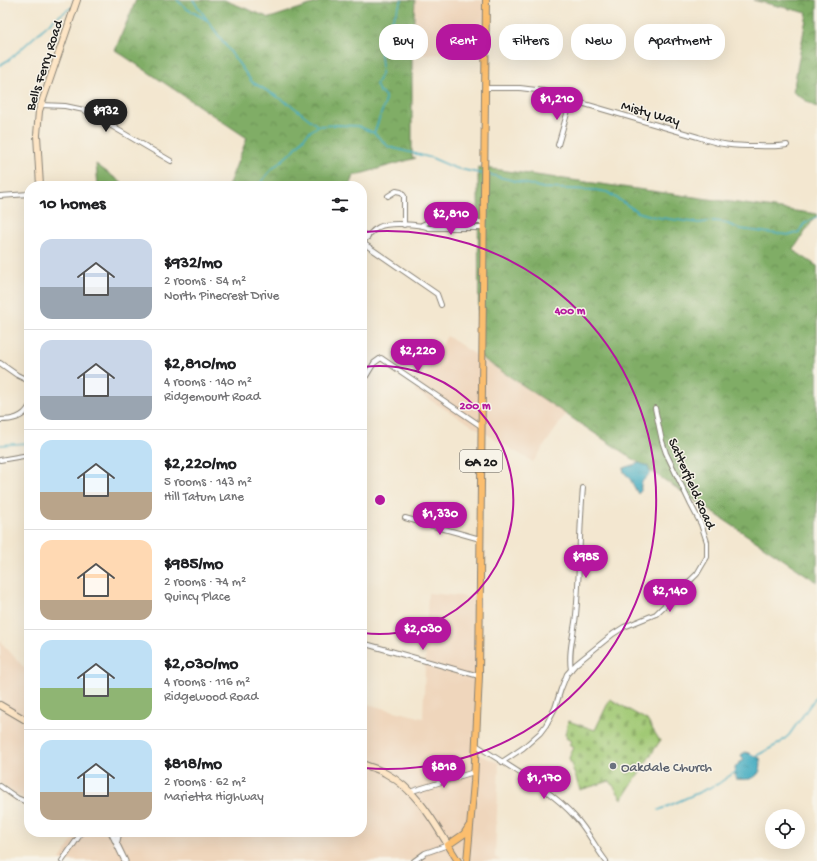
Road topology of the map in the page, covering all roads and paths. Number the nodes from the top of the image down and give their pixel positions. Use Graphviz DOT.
graph roads {
  1 [pos="77,0"];
  2 [pos="486,0"];
  3 [pos="486,88"];
  4 [pos="571,100"];
  5 [pos="41,105"];
  6 [pos="558,145"];
  7 [pos="787,145"];
  8 [pos="171,162"];
  9 [pos="40,181"];
  10 [pos="24,194"];
  11 [pos="0,196"];
  12 [pos="388,196"];
  13 [pos="404,225"];
  14 [pos="484,225"];
  15 [pos="368,237"];
  16 [pos="367,247"];
  17 [pos="441,305"];
  18 [pos="0,363"];
  19 [pos="367,375"];
  20 [pos="24,378"];
  21 [pos="655,408"];
  22 [pos="24,414"];
  23 [pos="0,420"];
  24 [pos="481,426"];
  25 [pos="24,456"];
  26 [pos="0,460"];
  27 [pos="583,488"];
  28 [pos="405,518"];
  29 [pos="480,539"];
  30 [pos="367,644"];
  31 [pos="572,670"];
  32 [pos="479,676"];
  33 [pos="0,705"];
  34 [pos="24,719"];
  35 [pos="476,744"];
  36 [pos="502,762"];
  37 [pos="367,766"];
  38 [pos="474,772"];
  39 [pos="0,786"];
  40 [pos="409,792"];
  41 [pos="24,801"];
  42 [pos="469,826"];
  43 [pos="79,837"];
  44 [pos="114,837"];
  45 [pos="118,837"];
  46 [pos="117,841"];
  47 [pos="448,845"];
  48 [pos="62,861"];
  49 [pos="125,861"];
  50 [pos="414,861"];
  51 [pos="458,861"];
  52 [pos="467,861"];
  53 [pos="606,861"];
  1 -- 5 [label="main road, Bells Ferry Road"];
  2 -- 3 [label="main road, GA 20"];
  3 -- 4 [label="street, Misty Way"];
  3 -- 14 [label="main road, GA 20"];
  4 -- 6 [label="street"];
  4 -- 7 [label="street, Misty Way"];
  5 -- 8 [label="street"];
  5 -- 9 [label="main road, Bells Ferry Road"];
  10 -- 11 [label="street"];
  12 -- 13 [label="street"];
  13 -- 14 [label="street"];
  13 -- 15 [label="street"];
  14 -- 24 [label="main road, GA 20"];
  16 -- 17 [label="street"];
  18 -- 20 [label="street"];
  19 -- 24 [label="street"];
  21 -- 31 [label="street, Satterfield Road"];
  22 -- 23 [label="street"];
  24 -- 29 [label="main road, GA 20"];
  25 -- 26 [label="street"];
  27 -- 31 [label="street"];
  28 -- 29 [label="street"];
  29 -- 32 [label="main road, GA 20"];
  30 -- 32 [label="street"];
  31 -- 36 [label="street, Satterfield Road"];
  32 -- 35 [label="main road, GA 20"];
  33 -- 34 [label="main road"];
  35 -- 36 [label="street"];
  35 -- 38 [label="main road, GA 20"];
  36 -- 53 [label="street"];
  37 -- 40 [label="main road"];
  38 -- 40 [label="street"];
  38 -- 42 [label="main road, GA 20"];
  39 -- 41 [label="street"];
  40 -- 47 [label="main road"];
  42 -- 47 [label="main road"];
  42 -- 52 [label="main road, GA 20"];
  43 -- 48 [label="street"];
  44 -- 46 [label="street"];
  45 -- 46 [label="street"];
  46 -- 49 [label="street"];
  47 -- 50 [label="street"];
  47 -- 51 [label="main road"];
}
